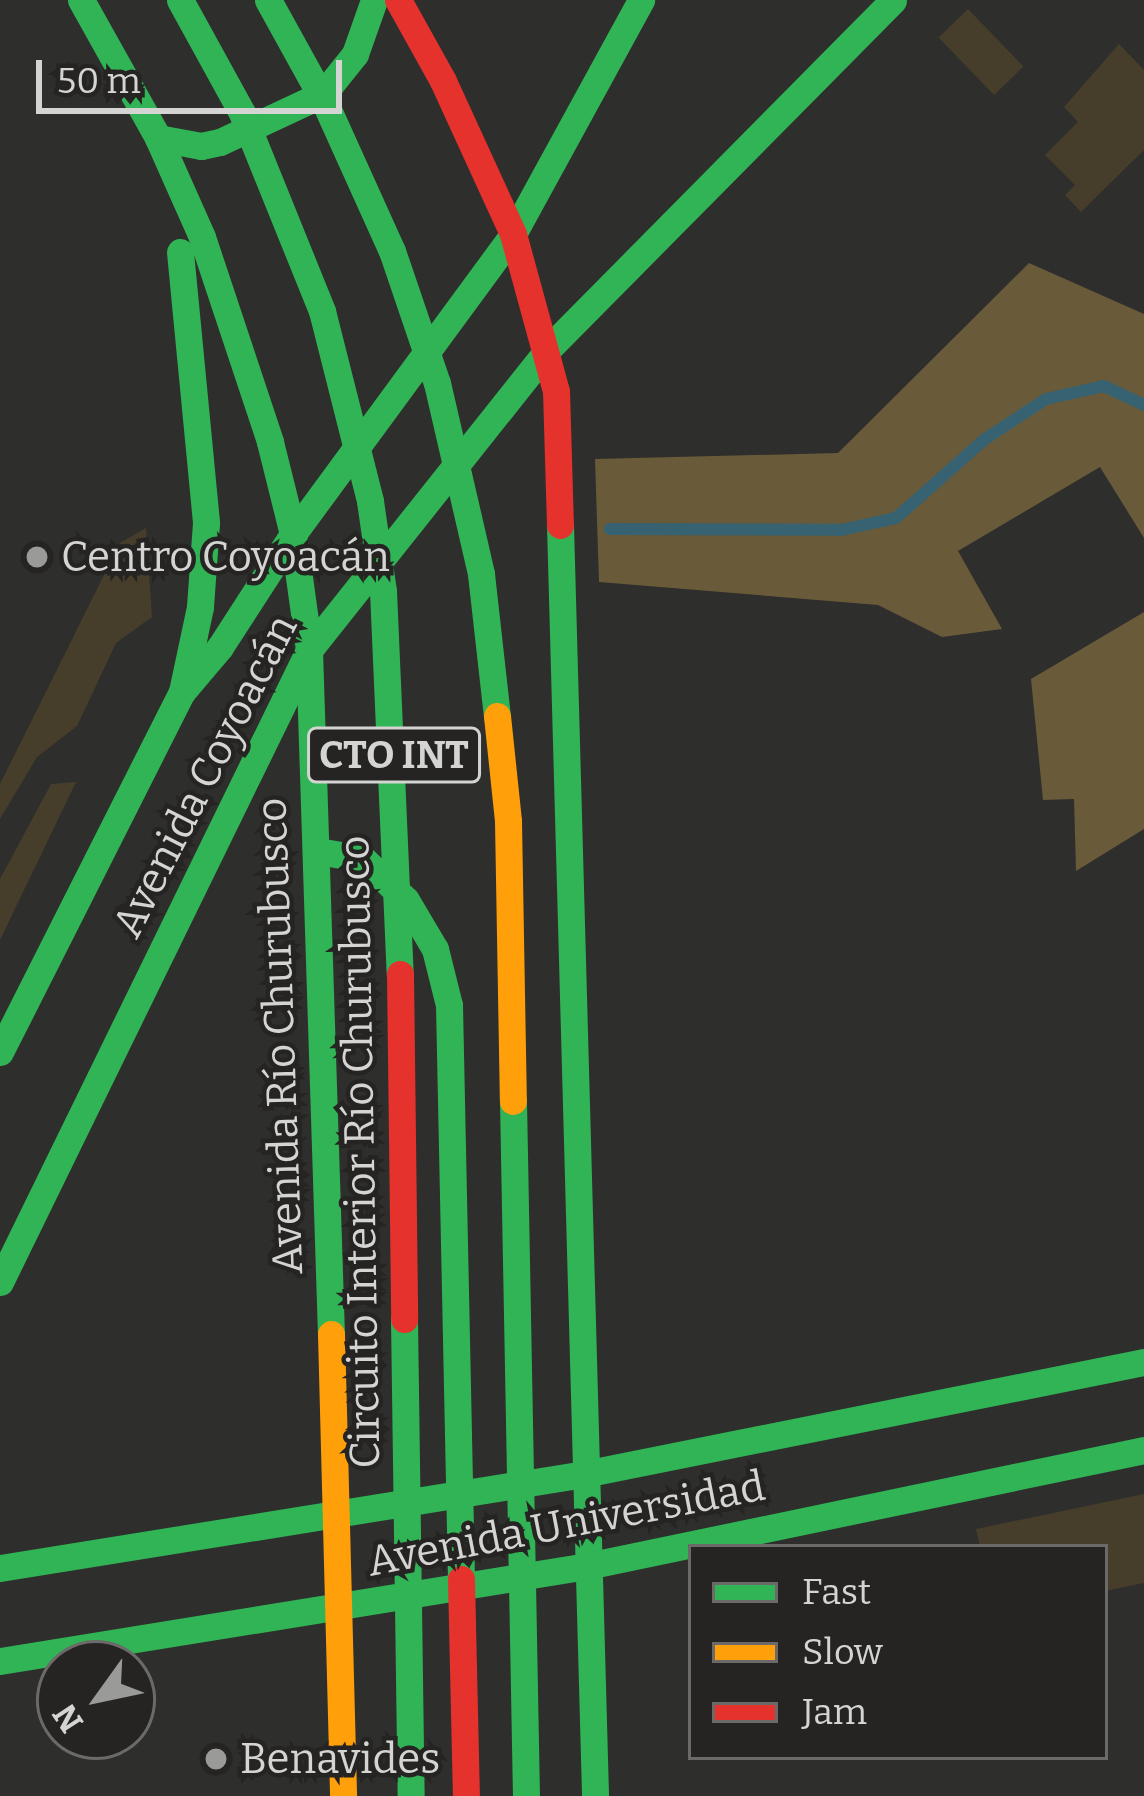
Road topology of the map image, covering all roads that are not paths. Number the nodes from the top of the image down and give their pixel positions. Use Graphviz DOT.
graph roads {
  1 [pos="81,0"];
  2 [pos="180,0"];
  3 [pos="268,0"];
  4 [pos="374,0"];
  5 [pos="398,0"];
  6 [pos="641,0"];
  7 [pos="893,0"];
  8 [pos="158,139"];
  9 [pos="172,167"];
  10 [pos="513,234"];
  11 [pos="549,348"];
  12 [pos="292,534"];
  13 [pos="309,650"];
  14 [pos="182,692"];
  15 [pos="318,850"];
  16 [pos="0,1052"];
  17 [pos="0,1282"];
  18 [pos="1144,1362"];
  19 [pos="1144,1450"];
  20 [pos="584,1474"];
  21 [pos="458,1496"];
  22 [pos="335,1518"];
  23 [pos="693,1544"];
  24 [pos="688,1545"];
  25 [pos="587,1566"];
  26 [pos="0,1568"];
  27 [pos="460,1588"];
  28 [pos="338,1610"];
  29 [pos="0,1661"];
  30 [pos="344,1796"];
  31 [pos="410,1796"];
  32 [pos="466,1796"];
  33 [pos="526,1796"];
  34 [pos="595,1796"];
  1 -- 8 [label="main road, Avenida Río Churubusco / CTO INT"];
  2 -- 31 [label="main road, Circuito Interior Río Churubusco / CTO INT, bridge"];
  3 -- 33 [label="main road, CTO INT, bridge"];
  4 -- 8 [label="main road"];
  5 -- 10 [label="main road"];
  6 -- 10 [label="main road, Avenida Coyoacán"];
  7 -- 11 [label="main road, Avenida Coyoacán"];
  8 -- 9 [label="main road, Avenida Río Churubusco / CTO INT"];
  9 -- 12 [label="main road, Avenida Río Churubusco / CTO INT"];
  9 -- 14 [label="main road"];
  10 -- 11 [label="main road"];
  10 -- 12 [label="main road, Avenida Coyoacán"];
  11 -- 13 [label="main road, Avenida Coyoacán"];
  11 -- 20 [label="main road"];
  12 -- 13 [label="main road, Avenida Río Churubusco / CTO INT"];
  12 -- 14 [label="main road, Avenida Coyoacán"];
  13 -- 15 [label="main road, Avenida Río Churubusco / CTO INT"];
  13 -- 17 [label="main road, Avenida Coyoacán"];
  14 -- 16 [label="main road, Avenida Coyoacán"];
  15 -- 21 [label="main road"];
  15 -- 22 [label="main road, Avenida Río Churubusco / CTO INT"];
  18 -- 20 [label="main road, Avenida Universidad"];
  19 -- 23 [label="main road, Avenida Universidad"];
  20 -- 21 [label="main road, Avenida Universidad"];
  20 -- 25 [label="main road"];
  21 -- 22 [label="main road, Avenida Universidad"];
  21 -- 27 [label="main road"];
  22 -- 26 [label="main road, Avenida Universidad"];
  22 -- 28 [label="main road, Avenida Río Churubusco / CTO INT"];
  24 -- 25 [label="main road, Avenida Universidad"];
  25 -- 27 [label="main road, Avenida Universidad"];
  25 -- 34 [label="main road"];
  27 -- 28 [label="main road, Avenida Universidad"];
  27 -- 32 [label="main road"];
  28 -- 29 [label="main road, Avenida Universidad"];
  28 -- 30 [label="main road, CTO INT"];
}
